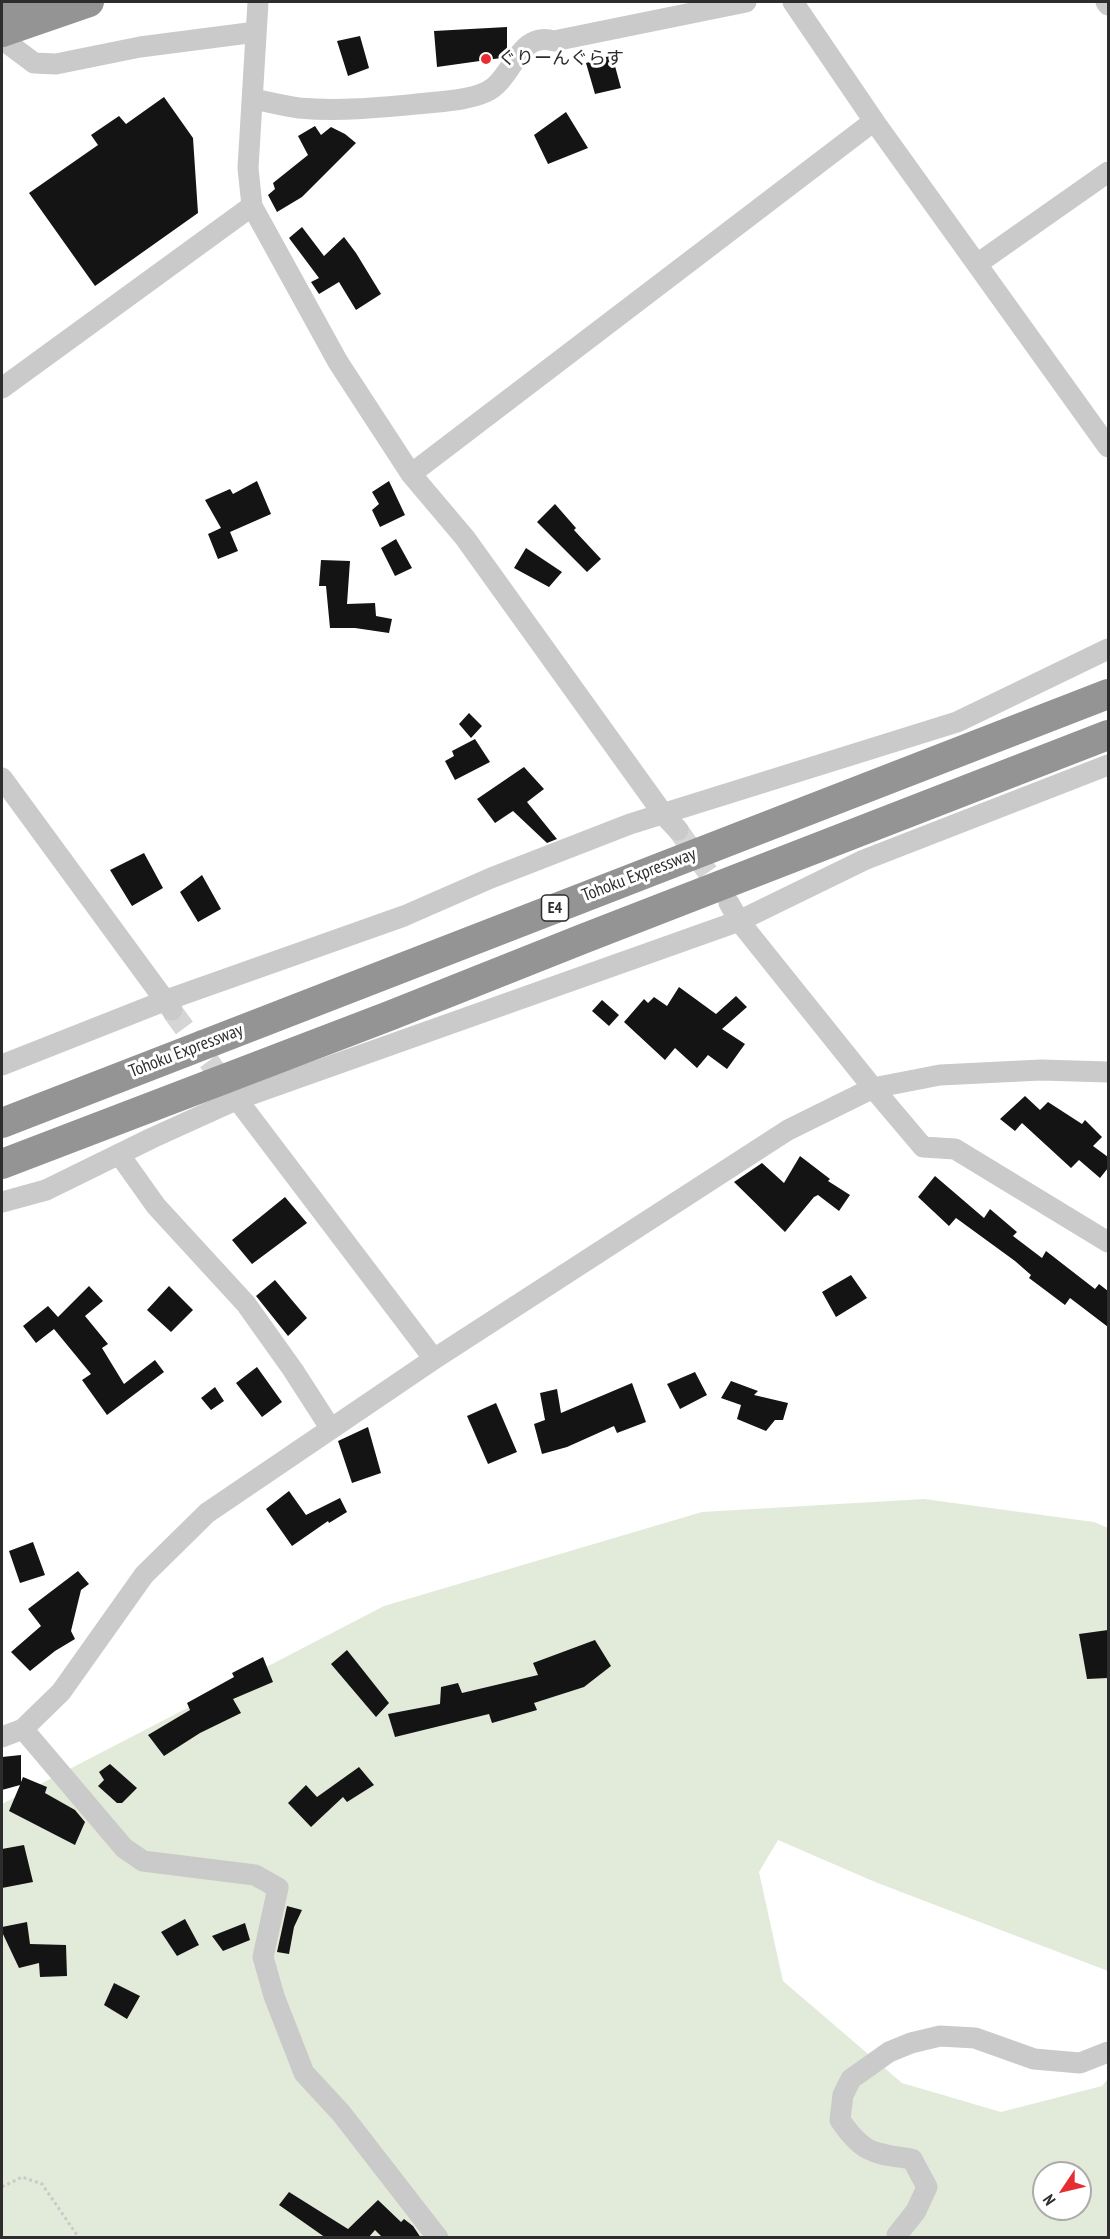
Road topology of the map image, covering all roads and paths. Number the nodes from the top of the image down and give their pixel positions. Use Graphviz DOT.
graph roads {
  1 [pos="39,2"];
  2 [pos="89,2"];
  3 [pos="258,2"];
  4 [pos="746,2"];
  5 [pos="794,2"];
  6 [pos="2,9"];
  7 [pos="2,32"];
  8 [pos="256,32"];
  9 [pos="2,39"];
  10 [pos="254,99"];
  11 [pos="874,121"];
  12 [pos="1108,172"];
  13 [pos="252,206"];
  14 [pos="977,264"];
  15 [pos="2,388"];
  16 [pos="1108,447"];
  17 [pos="411,474"];
  18 [pos="1108,649"];
  19 [pos="1108,694"];
  20 [pos="1108,735"];
  21 [pos="1108,765"];
  22 [pos="2,778"];
  23 [pos="671,822"];
  24 [pos="734,912"];
  25 [pos="168,1006"];
  26 [pos="2,1065"];
  27 [pos="1108,1072"];
  28 [pos="873,1088"];
  29 [pos="234,1094"];
  30 [pos="2,1123"];
  31 [pos="119,1154"];
  32 [pos="2,1164"];
  33 [pos="2,1202"];
  34 [pos="1108,1242"];
  35 [pos="434,1359"];
  36 [pos="331,1429"];
  37 [pos="23,1729"];
  38 [pos="2,1737"];
  39 [pos="1108,2052"];
  40 [pos="2,2187"];
  41 [pos="79,2238"];
  42 [pos="438,2238"];
  43 [pos="898,2238"];
  1 -- 6 [label="highway"];
  2 -- 7 [label="highway"];
  3 -- 8 [label="street"];
  4 -- 10 [label="street"];
  5 -- 11 [label="street"];
  8 -- 9 [label="street"];
  8 -- 10 [label="street"];
  10 -- 13 [label="street"];
  11 -- 14 [label="street"];
  11 -- 17 [label="street"];
  12 -- 14 [label="street"];
  13 -- 15 [label="street"];
  13 -- 17 [label="street"];
  14 -- 16 [label="street"];
  17 -- 23 [label="street"];
  18 -- 23 [label="street"];
  19 -- 30 [label="highway, Tohoku Expressway / E4"];
  20 -- 32 [label="highway, E4"];
  21 -- 24 [label="street"];
  22 -- 25 [label="street"];
  23 -- 25 [label="street"];
  24 -- 28 [label="street"];
  24 -- 29 [label="street"];
  25 -- 26 [label="street"];
  27 -- 28 [label="street"];
  28 -- 34 [label="street"];
  28 -- 35 [label="street"];
  29 -- 31 [label="street"];
  29 -- 35 [label="street"];
  31 -- 33 [label="street"];
  31 -- 36 [label="street"];
  35 -- 36 [label="street"];
  36 -- 37 [label="street"];
  37 -- 38 [label="street"];
  37 -- 42 [label="street"];
  39 -- 43 [label="street"];
  40 -- 41 [label="path"];
}
